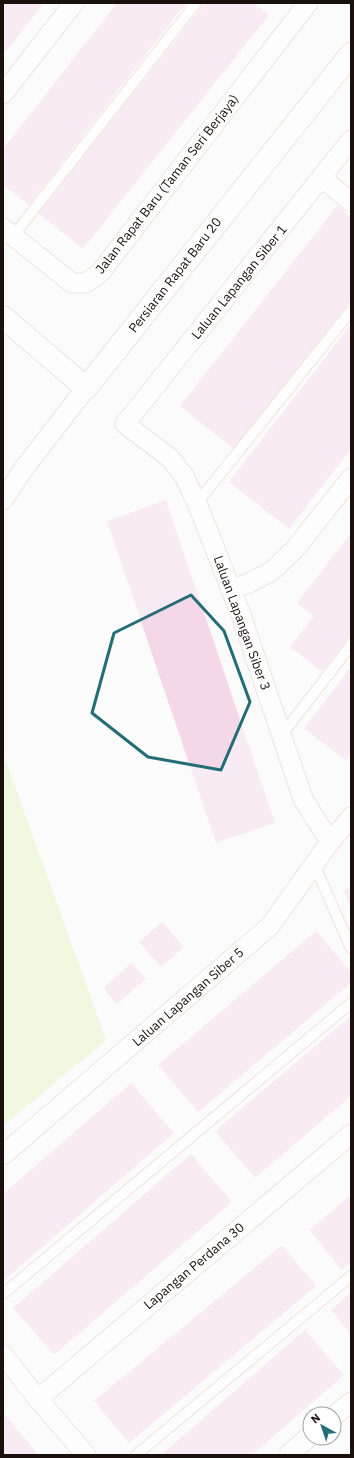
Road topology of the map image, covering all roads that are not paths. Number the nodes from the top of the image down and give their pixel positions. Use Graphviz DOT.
graph roads {
  1 [pos="74,3"];
  2 [pos="196,3"];
  3 [pos="308,3"];
  4 [pos="351,54"];
  5 [pos="3,94"];
  6 [pos="351,140"];
  7 [pos="322,178"];
  8 [pos="351,202"];
  9 [pos="8,232"];
  10 [pos="351,311"];
  11 [pos="3,317"];
  12 [pos="86,388"];
  13 [pos="125,424"];
  14 [pos="351,478"];
  15 [pos="3,500"];
  16 [pos="197,503"];
  17 [pos="230,589"];
  18 [pos="351,645"];
  19 [pos="282,736"];
  20 [pos="351,817"];
  21 [pos="330,842"];
  22 [pos="314,864"];
  23 [pos="351,948"];
  24 [pos="351,1003"];
  25 [pos="351,1134"];
  26 [pos="3,1156"];
  27 [pos="351,1276"];
  28 [pos="3,1294"];
  29 [pos="3,1355"];
  30 [pos="38,1399"];
  31 [pos="351,1402"];
  32 [pos="342,1409"];
  33 [pos="302,1443"];
  34 [pos="86,1455"];
  35 [pos="136,1455"];
  36 [pos="288,1455"];
  1 -- 5 [label="street"];
  2 -- 9 [label="lane"];
  3 -- 9 [label="street, Jalan Rapat Baru (Taman Seri Berjaya)"];
  4 -- 12 [label="street, Persiaran Rapat Baru 20"];
  6 -- 7 [label="street, Laluan Lapangan Siber 1"];
  7 -- 8 [label="street"];
  7 -- 13 [label="street, Laluan Lapangan Siber 1"];
  10 -- 16 [label="lane"];
  11 -- 12 [label="street"];
  12 -- 15 [label="street, Persiaran Rapat Baru 20"];
  13 -- 16 [label="street, Laluan Lapangan Siber 3"];
  14 -- 17 [label="street"];
  16 -- 17 [label="street, Laluan Lapangan Siber 3"];
  17 -- 19 [label="street, Laluan Lapangan Siber 3"];
  18 -- 19 [label="lane"];
  19 -- 21 [label="street, Laluan Lapangan Siber 3"];
  20 -- 21 [label="street, Laluan Lapangan Siber 5"];
  21 -- 22 [label="street, Laluan Lapangan Siber 5"];
  22 -- 23 [label="lane"];
  22 -- 26 [label="street, Laluan Lapangan Siber 5"];
  24 -- 28 [label="lane"];
  25 -- 30 [label="street, Lapangan Perdana 30"];
  27 -- 35 [label="lane"];
  29 -- 30 [label="street"];
  30 -- 34 [label="street"];
  31 -- 32 [label="street"];
  33 -- 36 [label="street"];
}
